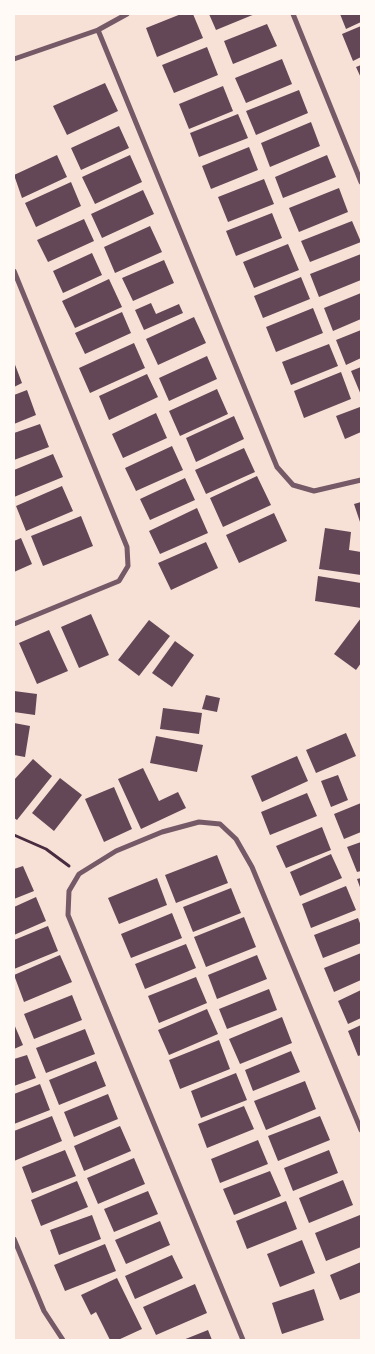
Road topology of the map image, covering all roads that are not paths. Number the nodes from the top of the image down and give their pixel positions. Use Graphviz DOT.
graph roads {
  1 [pos="127,14"];
  2 [pos="293,14"];
  3 [pos="98,30"];
  4 [pos="14,59"];
  5 [pos="361,182"];
  6 [pos="14,271"];
  7 [pos="361,480"];
  8 [pos="14,624"];
  9 [pos="361,1130"];
  10 [pos="14,1239"];
  11 [pos="63,1340"];
  12 [pos="243,1340"];
  1 -- 3 [label="street"];
  2 -- 5 [label="street"];
  3 -- 4 [label="street"];
  3 -- 7 [label="street"];
  6 -- 8 [label="street"];
  9 -- 12 [label="street"];
  10 -- 11 [label="street"];
}
